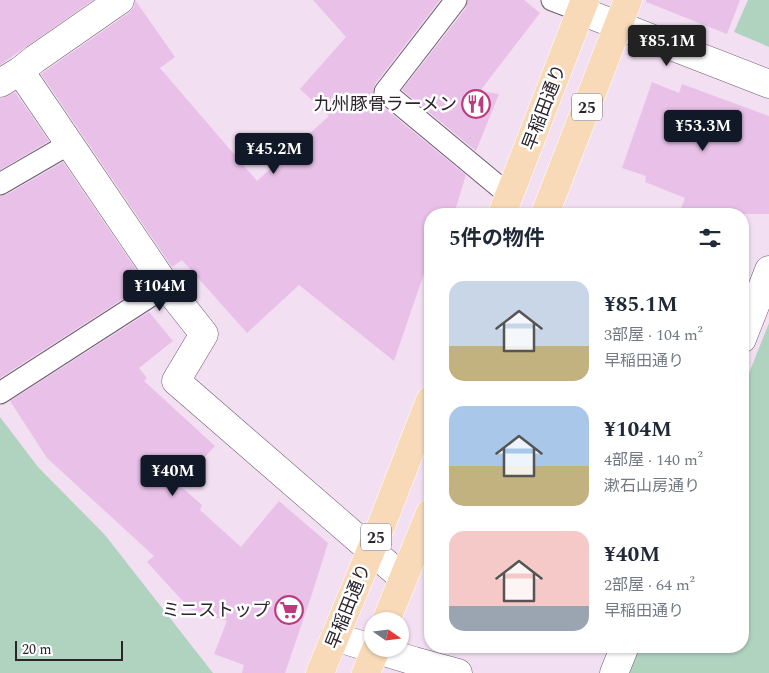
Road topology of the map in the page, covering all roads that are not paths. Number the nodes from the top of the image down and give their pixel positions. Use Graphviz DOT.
graph roads {
  1 [pos="120,0"];
  2 [pos="456,0"];
  3 [pos="552,0"];
  4 [pos="628,0"];
  5 [pos="583,5"];
  6 [pos="618,25"];
  7 [pos="10,77"];
  8 [pos="769,84"];
  9 [pos="69,144"];
  10 [pos="0,184"];
  11 [pos="506,204"];
  12 [pos="547,208"];
  13 [pos="769,270"];
  14 [pos="166,286"];
  15 [pos="749,321"];
  16 [pos="0,393"];
  17 [pos="424,415"];
  18 [pos="424,527"];
  19 [pos="371,550"];
  20 [pos="403,578"];
  21 [pos="390,612"];
  22 [pos="335,637"];
  23 [pos="364,652"];
  24 [pos="622,653"];
  25 [pos="378,658"];
  26 [pos="320,673"];
  27 [pos="458,673"];
  28 [pos="614,673"];
  1 -- 7 [label="street"];
  2 -- 11 [label="lane"];
  3 -- 5 [label="lane"];
  4 -- 6 [label="main road, 25"];
  5 -- 6 [label="street"];
  5 -- 11 [label="main road, 早稲田通り / 25"];
  6 -- 8 [label="street"];
  6 -- 12 [label="main road, 25"];
  7 -- 9 [label="street"];
  9 -- 10 [label="lane"];
  9 -- 14 [label="street"];
  13 -- 15 [label="street"];
  14 -- 16 [label="lane"];
  14 -- 19 [label="street"];
  17 -- 19 [label="main road, 早稲田通り / 25"];
  18 -- 20 [label="main road, 25"];
  19 -- 20 [label="street"];
  19 -- 22 [label="main road, 早稲田通り / 25"];
  20 -- 21 [label="main road, 25"];
  22 -- 23 [label="street"];
  22 -- 26 [label="main road, 早稲田通り / 25"];
  24 -- 28 [label="street"];
  25 -- 27 [label="street"];
}
